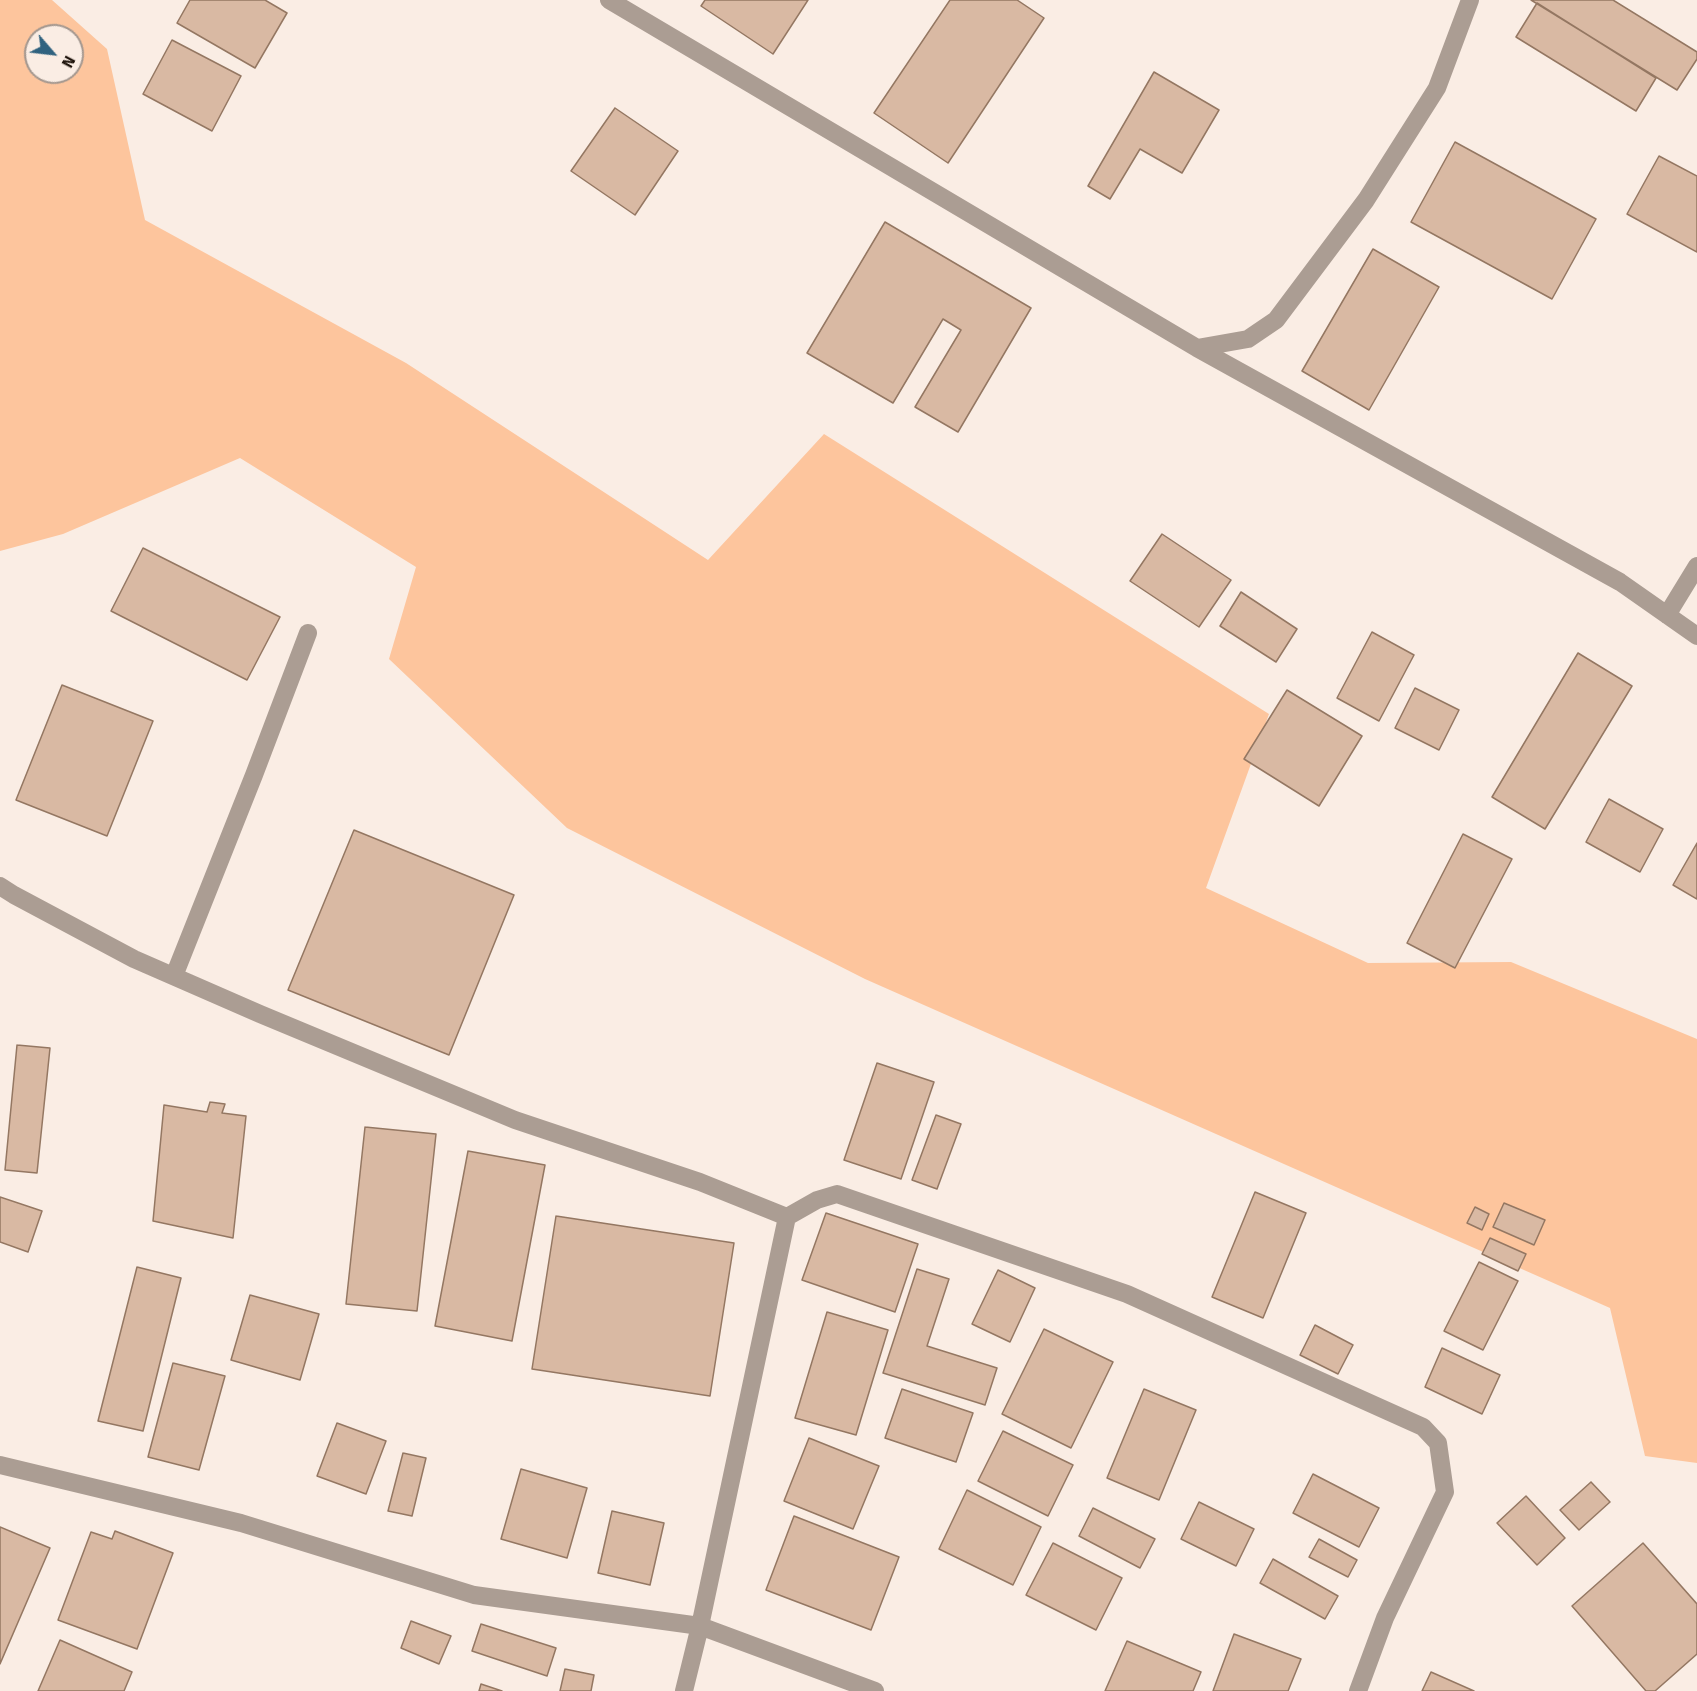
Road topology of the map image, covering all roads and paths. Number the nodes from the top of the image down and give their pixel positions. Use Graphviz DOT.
graph roads {
  1 [pos="609,0"];
  2 [pos="1470,0"];
  3 [pos="1197,348"];
  4 [pos="1697,566"];
  5 [pos="1667,615"];
  6 [pos="308,633"];
  7 [pos="1697,636"];
  8 [pos="0,886"];
  9 [pos="174,976"];
  10 [pos="787,1217"];
  11 [pos="0,1465"];
  12 [pos="700,1626"];
  13 [pos="684,1691"];
  14 [pos="874,1691"];
  15 [pos="1358,1691"];
  1 -- 3 [label="street"];
  2 -- 3 [label="street"];
  3 -- 5 [label="street"];
  4 -- 5 [label="street"];
  5 -- 7 [label="street"];
  6 -- 9 [label="street"];
  8 -- 9 [label="street"];
  9 -- 10 [label="street"];
  10 -- 12 [label="street"];
  10 -- 15 [label="street"];
  11 -- 12 [label="street"];
  12 -- 13 [label="street"];
  12 -- 14 [label="street"];
}
